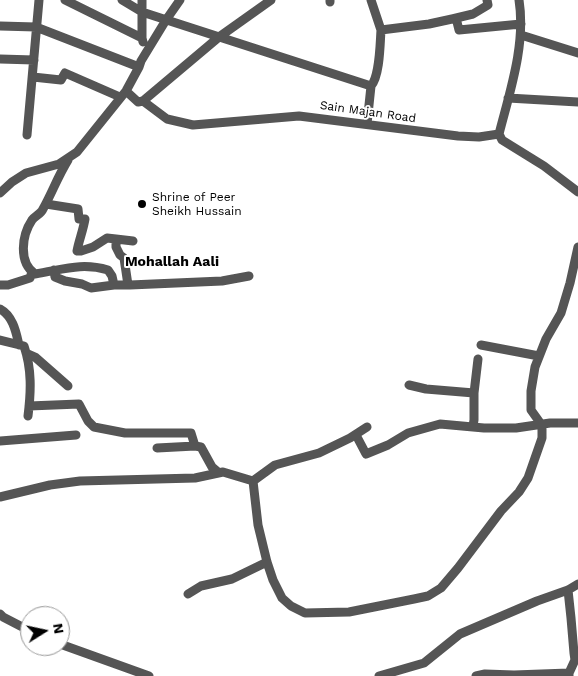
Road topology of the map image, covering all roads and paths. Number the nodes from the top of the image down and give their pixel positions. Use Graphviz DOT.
graph roads {
  1 [pos="39,0"];
  2 [pos="65,0"];
  3 [pos="122,0"];
  4 [pos="142,0"];
  5 [pos="180,0"];
  6 [pos="271,0"];
  7 [pos="371,0"];
  8 [pos="487,0"];
  9 [pos="519,0"];
  10 [pos="142,12"];
  11 [pos="456,18"];
  12 [pos="166,20"];
  13 [pos="520,24"];
  14 [pos="0,26"];
  15 [pos="36,26"];
  16 [pos="381,30"];
  17 [pos="522,35"];
  18 [pos="219,37"];
  19 [pos="142,38"];
  20 [pos="147,52"];
  21 [pos="578,54"];
  22 [pos="0,59"];
  23 [pos="34,60"];
  24 [pos="139,67"];
  25 [pos="33,77"];
  26 [pos="371,86"];
  27 [pos="123,94"];
  28 [pos="508,98"];
  29 [pos="142,101"];
  30 [pos="578,102"];
  31 [pos="367,124"];
  32 [pos="499,134"];
  33 [pos="27,135"];
  34 [pos="71,156"];
  35 [pos="578,192"];
  36 [pos="0,193"];
  37 [pos="46,204"];
  38 [pos="116,239"];
  39 [pos="133,241"];
  40 [pos="578,247"];
  41 [pos="54,270"];
  42 [pos="32,272"];
  43 [pos="249,276"];
  44 [pos="0,285"];
  45 [pos="114,285"];
  46 [pos="128,285"];
  47 [pos="0,309"];
  48 [pos="0,340"];
  49 [pos="19,345"];
  50 [pos="481,345"];
  51 [pos="26,353"];
  52 [pos="539,356"];
  53 [pos="478,359"];
  54 [pos="409,385"];
  55 [pos="68,386"];
  56 [pos="474,393"];
  57 [pos="578,423"];
  58 [pos="541,424"];
  59 [pos="473,426"];
  60 [pos="367,427"];
  61 [pos="76,435"];
  62 [pos="356,435"];
  63 [pos="0,441"];
  64 [pos="195,446"];
  65 [pos="158,448"];
  66 [pos="219,473"];
  67 [pos="254,480"];
  68 [pos="0,497"];
  69 [pos="267,562"];
  70 [pos="578,584"];
  71 [pos="568,590"];
  72 [pos="188,594"];
  73 [pos="0,614"];
  74 [pos="20,626"];
  75 [pos="70,648"];
  76 [pos="577,660"];
  77 [pos="569,674"];
  78 [pos="514,675"];
  79 [pos="149,676"];
  80 [pos="379,676"];
  81 [pos="476,676"];
  1 -- 15 [label="street"];
  2 -- 19 [label="street"];
  3 -- 10 [label="street"];
  4 -- 10 [label="street"];
  5 -- 12 [label="street"];
  6 -- 18 [label="street"];
  7 -- 16 [label="street"];
  8 -- 11 [label="street"];
  9 -- 13 [label="street"];
  10 -- 12 [label="street"];
  10 -- 19 [label="street"];
  11 -- 13 [label="street"];
  11 -- 16 [label="street"];
  12 -- 18 [label="street"];
  12 -- 20 [label="street"];
  13 -- 17 [label="street"];
  14 -- 15 [label="street"];
  15 -- 23 [label="street"];
  15 -- 24 [label="street"];
  16 -- 26 [label="street"];
  17 -- 21 [label="street"];
  17 -- 28 [label="street"];
  18 -- 26 [label="street"];
  18 -- 29 [label="street"];
  19 -- 20 [label="street"];
  20 -- 24 [label="street"];
  22 -- 23 [label="street"];
  23 -- 25 [label="street"];
  24 -- 27 [label="street"];
  25 -- 27 [label="street, Sain Majan Road"];
  25 -- 33 [label="street"];
  26 -- 31 [label="street"];
  27 -- 29 [label="street, Sain Majan Road"];
  27 -- 34 [label="street"];
  28 -- 30 [label="street"];
  28 -- 32 [label="street"];
  29 -- 31 [label="street, Sain Majan Road"];
  31 -- 32 [label="street, Sain Majan Road"];
  32 -- 35 [label="street"];
  34 -- 36 [label="street"];
  34 -- 37 [label="street"];
  37 -- 38 [label="street"];
  37 -- 42 [label="street"];
  38 -- 39 [label="street"];
  38 -- 46 [label="street"];
  40 -- 52 [label="street"];
  41 -- 42 [label="street"];
  41 -- 45 [label="street"];
  41 -- 45 [label="street"];
  42 -- 44 [label="street"];
  43 -- 46 [label="street"];
  45 -- 46 [label="street"];
  47 -- 49 [label="street"];
  48 -- 49 [label="street"];
  49 -- 51 [label="street"];
  50 -- 52 [label="street"];
  51 -- 55 [label="street"];
  51 -- 64 [label="street"];
  52 -- 58 [label="street"];
  53 -- 56 [label="street"];
  54 -- 56 [label="street"];
  56 -- 59 [label="street"];
  57 -- 58 [label="street"];
  58 -- 59 [label="street"];
  58 -- 69 [label="street"];
  59 -- 62 [label="street"];
  60 -- 62 [label="street"];
  61 -- 63 [label="street"];
  62 -- 67 [label="street"];
  64 -- 65 [label="street"];
  64 -- 66 [label="street"];
  66 -- 67 [label="street"];
  66 -- 68 [label="street"];
  67 -- 69 [label="street"];
  69 -- 72 [label="street"];
  70 -- 71 [label="street"];
  71 -- 76 [label="street"];
  71 -- 80 [label="street"];
  73 -- 74 [label="street"];
  75 -- 79 [label="street"];
  76 -- 77 [label="street"];
  77 -- 78 [label="street"];
  78 -- 81 [label="street"];
}
